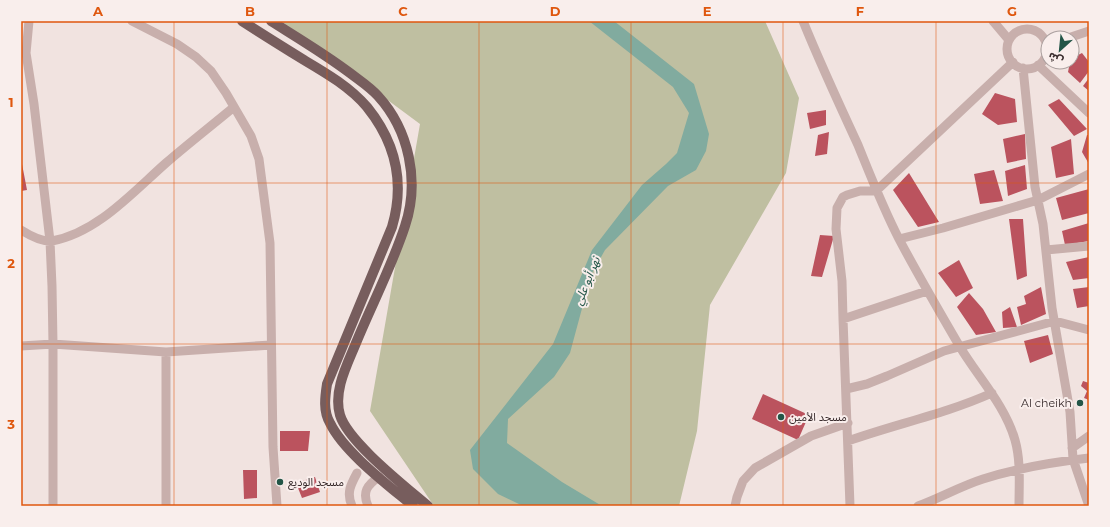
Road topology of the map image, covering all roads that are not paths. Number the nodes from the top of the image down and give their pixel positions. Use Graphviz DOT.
graph roads {
  1 [pos="29,21"];
  2 [pos="132,21"];
  3 [pos="242,21"];
  4 [pos="271,21"];
  5 [pos="802,21"];
  6 [pos="994,21"];
  7 [pos="1025,25"];
  8 [pos="1040,35"];
  9 [pos="1009,40"];
  10 [pos="323,54"];
  11 [pos="1013,62"];
  12 [pos="1040,62"];
  13 [pos="1038,65"];
  14 [pos="316,67"];
  15 [pos="1023,68"];
  16 [pos="234,107"];
  17 [pos="1089,113"];
  18 [pos="1089,174"];
  19 [pos="876,191"];
  20 [pos="1038,200"];
  21 [pos="21,230"];
  22 [pos="899,239"];
  23 [pos="50,241"];
  24 [pos="1089,246"];
  25 [pos="1046,250"];
  26 [pos="927,291"];
  27 [pos="843,319"];
  28 [pos="1055,321"];
  29 [pos="1089,330"];
  30 [pos="53,344"];
  31 [pos="271,345"];
  32 [pos="21,346"];
  33 [pos="960,346"];
  34 [pos="166,352"];
  35 [pos="846,389"];
  36 [pos="992,393"];
  37 [pos="848,423"];
  38 [pos="1089,436"];
  39 [pos="848,441"];
  40 [pos="1072,448"];
  41 [pos="1089,458"];
  42 [pos="1073,459"];
  43 [pos="1019,469"];
  44 [pos="357,473"];
  45 [pos="379,477"];
  46 [pos="52,506"];
  47 [pos="166,506"];
  48 [pos="276,506"];
  49 [pos="352,506"];
  50 [pos="368,506"];
  51 [pos="413,506"];
  52 [pos="428,506"];
  53 [pos="735,506"];
  54 [pos="850,506"];
  55 [pos="918,506"];
  56 [pos="1019,506"];
  57 [pos="1089,506"];
  1 -- 23 [label="street"];
  2 -- 16 [label="street"];
  3 -- 14 [label="main road"];
  4 -- 10 [label="main road"];
  5 -- 19 [label="street"];
  6 -- 9 [label="street"];
  7 -- 8 [label="street"];
  7 -- 9 [label="street"];
  9 -- 11 [label="street"];
  10 -- 14 [label="main road"];
  10 -- 52 [label="main road"];
  11 -- 15 [label="street"];
  11 -- 19 [label="street"];
  12 -- 13 [label="street"];
  13 -- 15 [label="street"];
  13 -- 17 [label="street"];
  14 -- 45 [label="main road"];
  15 -- 20 [label="street"];
  16 -- 23 [label="street"];
  16 -- 31 [label="street"];
  18 -- 20 [label="street"];
  19 -- 22 [label="street"];
  19 -- 27 [label="street"];
  20 -- 22 [label="street"];
  20 -- 25 [label="street"];
  21 -- 23 [label="street"];
  22 -- 26 [label="street"];
  23 -- 30 [label="street"];
  24 -- 25 [label="street"];
  25 -- 28 [label="street"];
  26 -- 27 [label="street"];
  26 -- 33 [label="street"];
  27 -- 35 [label="street"];
  28 -- 29 [label="street"];
  28 -- 33 [label="street"];
  28 -- 40 [label="street"];
  30 -- 32 [label="street"];
  30 -- 34 [label="street"];
  30 -- 46 [label="street"];
  31 -- 34 [label="street"];
  31 -- 48 [label="street"];
  33 -- 35 [label="street"];
  33 -- 36 [label="street"];
  34 -- 47 [label="street"];
  35 -- 37 [label="street"];
  36 -- 39 [label="street"];
  36 -- 43 [label="street"];
  37 -- 39 [label="street"];
  37 -- 53 [label="street"];
  38 -- 40 [label="street"];
  39 -- 54 [label="street"];
  40 -- 42 [label="street"];
  41 -- 42 [label="street"];
  42 -- 43 [label="street"];
  42 -- 57 [label="street"];
  43 -- 55 [label="street"];
  43 -- 56 [label="street"];
  44 -- 49 [label="street"];
  45 -- 50 [label="street"];
  45 -- 51 [label="main road"];
}
